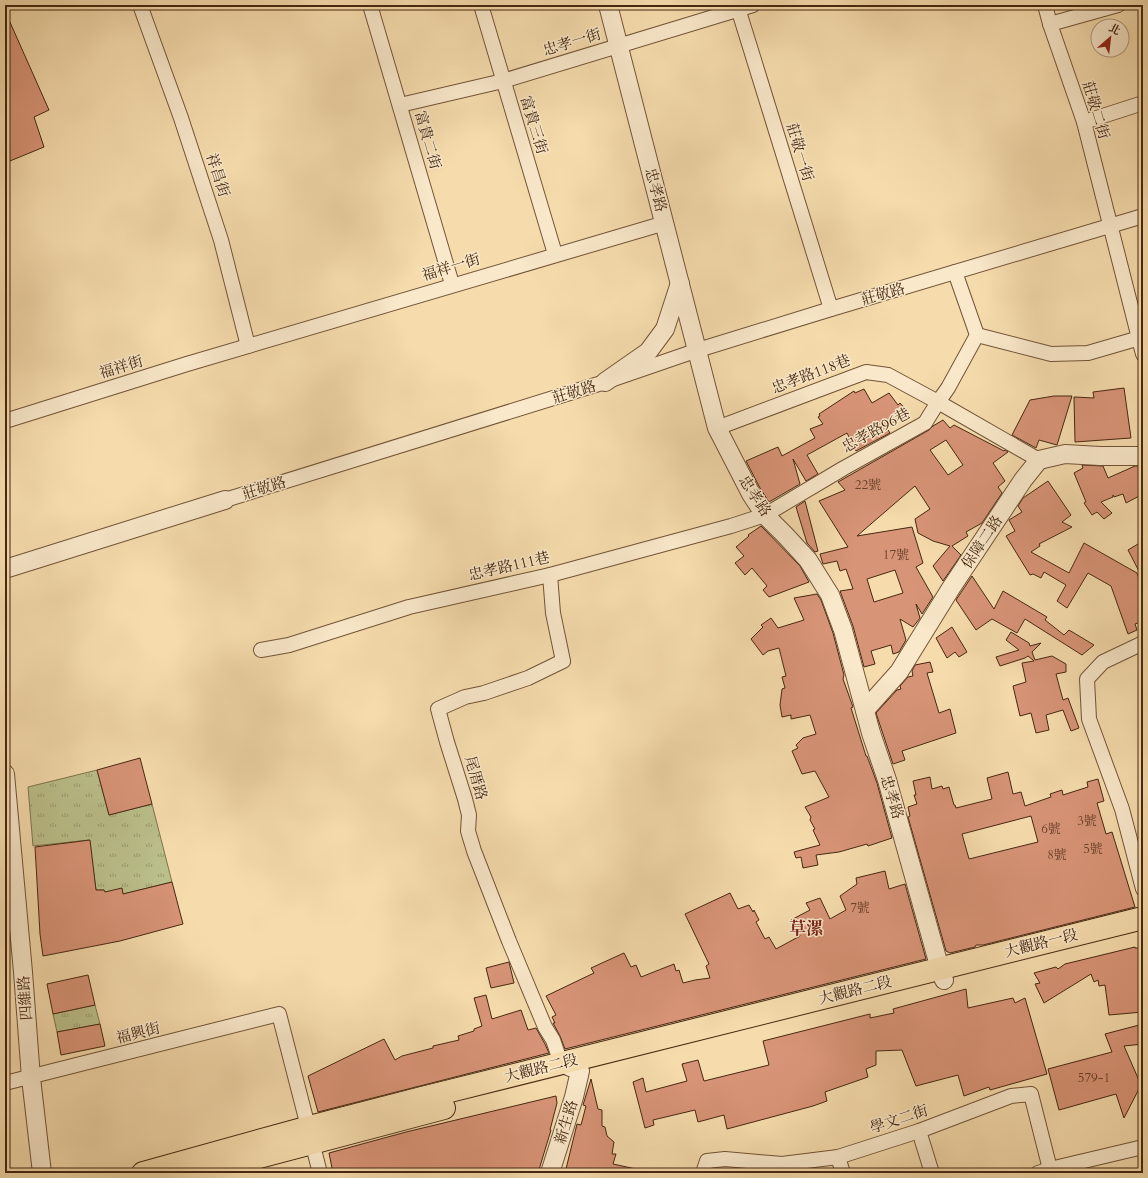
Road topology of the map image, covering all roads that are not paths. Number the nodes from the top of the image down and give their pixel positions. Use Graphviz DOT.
graph roads {
  1 [pos="370,5"];
  2 [pos="481,5"];
  3 [pos="608,5"];
  4 [pos="753,5"];
  5 [pos="1045,5"];
  6 [pos="1118,5"];
  7 [pos="738,7"];
  8 [pos="142,11"];
  9 [pos="1050,24"];
  10 [pos="618,46"];
  11 [pos="503,81"];
  12 [pos="1143,103"];
  13 [pos="400,105"];
  14 [pos="1084,122"];
  15 [pos="1143,216"];
  16 [pos="665,223"];
  17 [pos="1110,227"];
  18 [pos="555,254"];
  19 [pos="955,272"];
  20 [pos="680,283"];
  21 [pos="452,284"];
  22 [pos="831,309"];
  23 [pos="977,334"];
  24 [pos="1141,338"];
  25 [pos="248,346"];
  26 [pos="698,350"];
  27 [pos="1143,354"];
  28 [pos="605,382"];
  29 [pos="938,402"];
  30 [pos="5,421"];
  31 [pos="717,428"];
  32 [pos="1143,456"];
  33 [pos="1039,460"];
  34 [pos="225,500"];
  35 [pos="765,515"];
  36 [pos="5,569"];
  37 [pos="550,575"];
  38 [pos="1143,643"];
  39 [pos="261,650"];
  40 [pos="865,710"];
  41 [pos="5,774"];
  42 [pos="1143,889"];
  43 [pos="1143,918"];
  44 [pos="1143,930"];
  45 [pos="942,975"];
  46 [pos="571,1067"];
  47 [pos="31,1078"];
  48 [pos="5,1083"];
  49 [pos="919,1131"];
  50 [pos="311,1135"];
  51 [pos="1143,1147"];
  52 [pos="838,1157"];
  53 [pos="1046,1172"];
  54 [pos="42,1173"];
  55 [pos="143,1173"];
  56 [pos="200,1173"];
  57 [pos="320,1173"];
  58 [pos="550,1173"];
  59 [pos="703,1173"];
  60 [pos="843,1173"];
  61 [pos="932,1173"];
  1 -- 13 [label="street, 富貴二街"];
  2 -- 11 [label="street, 富貴三街"];
  3 -- 10 [label="street, 忠孝路"];
  4 -- 7 [label="street, 忠孝一街"];
  5 -- 9 [label="street, 莊敬二街"];
  6 -- 9 [label="street"];
  7 -- 10 [label="street, 忠孝一街"];
  7 -- 22 [label="street, 莊敬一街"];
  8 -- 25 [label="street, 祥昌街"];
  9 -- 14 [label="street, 莊敬二街"];
  10 -- 11 [label="street, 忠孝一街"];
  10 -- 16 [label="street, 忠孝路"];
  11 -- 13 [label="street, 忠孝一街"];
  11 -- 18 [label="street, 富貴三街"];
  12 -- 14 [label="street"];
  13 -- 21 [label="street, 富貴二街"];
  14 -- 17 [label="street, 莊敬二街"];
  15 -- 17 [label="street, 莊敬路"];
  16 -- 18 [label="street, 福祥一街"];
  16 -- 20 [label="street, 忠孝路"];
  17 -- 19 [label="street, 莊敬路"];
  17 -- 24 [label="street, 莊敬二街"];
  18 -- 21 [label="street, 福祥一街"];
  19 -- 22 [label="street, 莊敬路"];
  19 -- 23 [label="street"];
  20 -- 26 [label="street, 忠孝路"];
  20 -- 28 [label="street"];
  21 -- 25 [label="street, 福祥一街"];
  22 -- 26 [label="street, 莊敬路"];
  23 -- 24 [label="street"];
  23 -- 29 [label="street, 忠孝路96巷"];
  24 -- 27 [label="street, 莊敬二街"];
  25 -- 30 [label="street, 福祥街"];
  26 -- 28 [label="street, 莊敬路"];
  26 -- 31 [label="street, 忠孝路"];
  28 -- 34 [label="street, 莊敬路"];
  29 -- 31 [label="street, 忠孝路118巷"];
  29 -- 33 [label="street"];
  29 -- 35 [label="street, 忠孝路96巷"];
  31 -- 35 [label="street, 忠孝路"];
  32 -- 33 [label="street"];
  33 -- 40 [label="street, 保障二路"];
  34 -- 36 [label="street, 莊敬路"];
  35 -- 37 [label="street, 忠孝路111巷"];
  35 -- 40 [label="street, 忠孝路"];
  37 -- 39 [label="street, 忠孝路111巷"];
  37 -- 46 [label="street, 尾厝路"];
  38 -- 42 [label="street"];
  40 -- 45 [label="street, 忠孝路"];
  41 -- 47 [label="street, 四維路"];
  43 -- 45 [label="main road, 大觀路一段"];
  44 -- 45 [label="main road, 大觀路一段"];
  45 -- 46 [label="main road, 大觀路二段"];
  46 -- 50 [label="main road, 大觀路二段"];
  46 -- 58 [label="street, 新生路"];
  47 -- 48 [label="street, 福興街"];
  47 -- 50 [label="street, 福興街"];
  47 -- 54 [label="street, 四維路"];
  49 -- 52 [label="street, 學文二街"];
  49 -- 53 [label="street, 學文二街"];
  49 -- 61 [label="street"];
  50 -- 55 [label="main road, 大觀路二段"];
  50 -- 56 [label="main road, 大觀路二段"];
  50 -- 57 [label="street"];
  51 -- 53 [label="street"];
  52 -- 59 [label="street, 學文二街"];
  52 -- 60 [label="street"];
}
